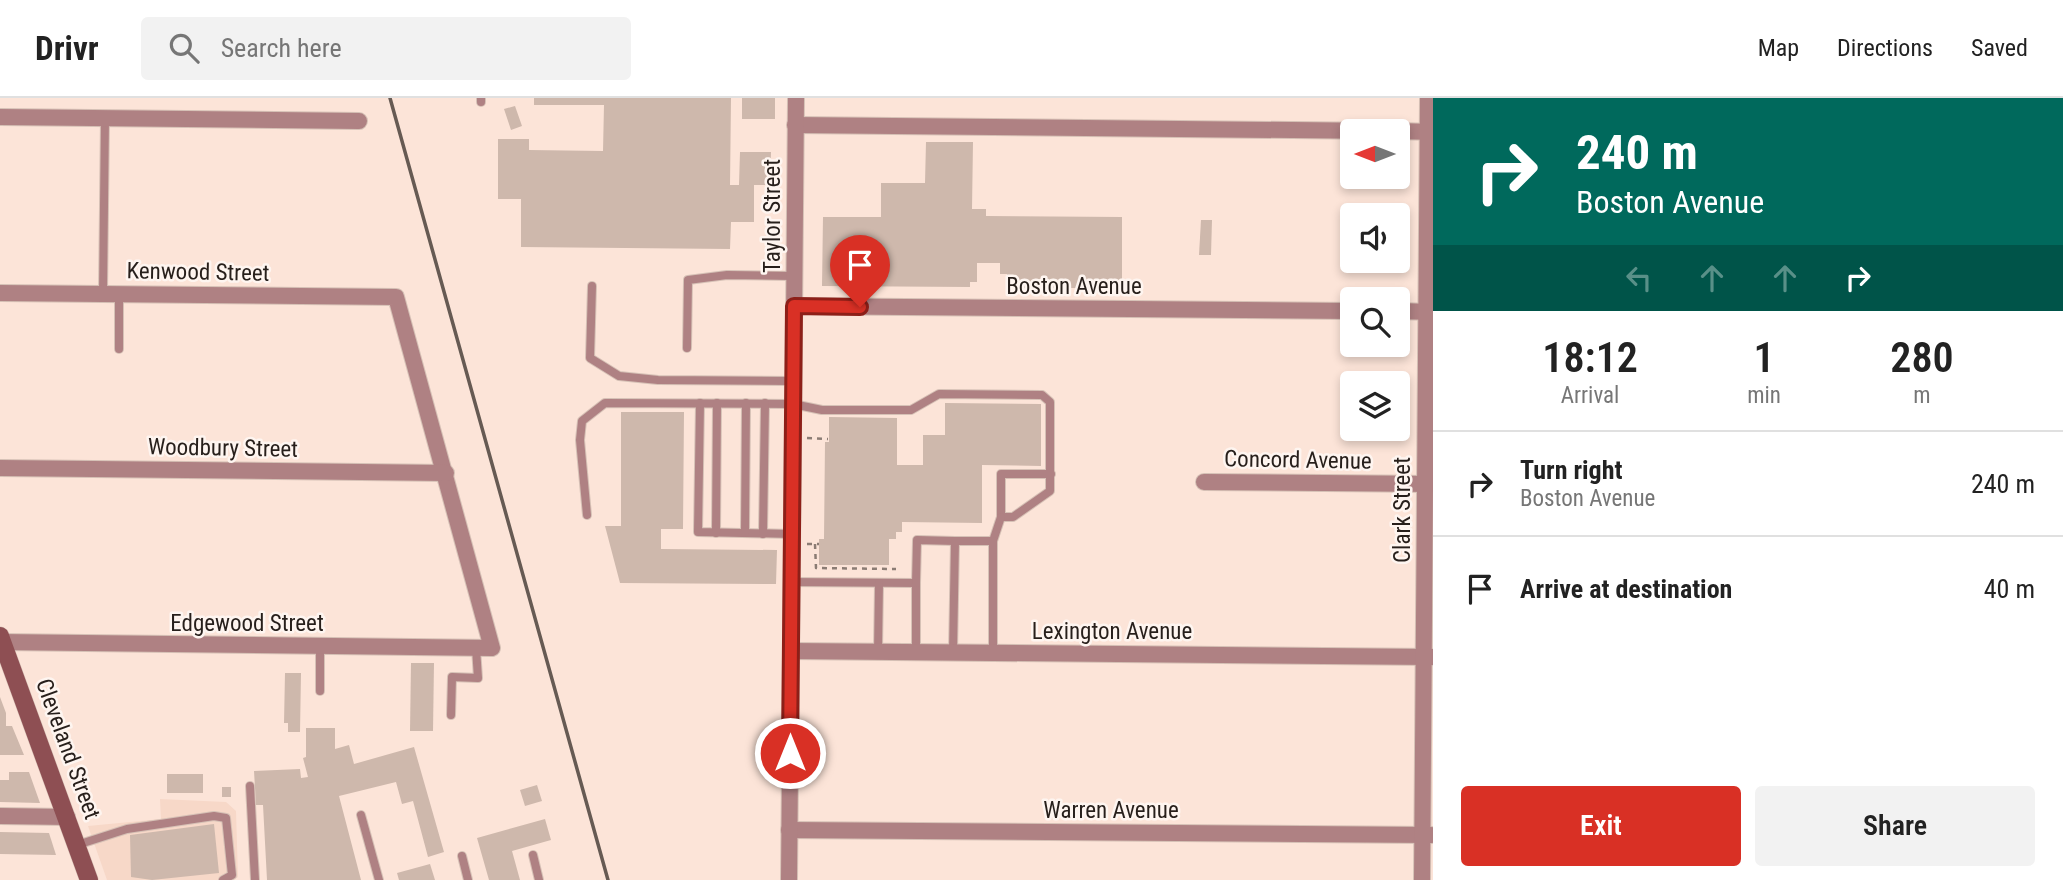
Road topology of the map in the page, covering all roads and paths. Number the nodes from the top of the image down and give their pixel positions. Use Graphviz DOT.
graph roads {
  1 [pos="796,98"];
  2 [pos="1428,98"];
  3 [pos="0,117"];
  4 [pos="106,118"];
  5 [pos="359,121"];
  6 [pos="795,125"];
  7 [pos="1340,131"];
  8 [pos="1410,131"];
  9 [pos="1431,132"];
  10 [pos="794,276"];
  11 [pos="592,286"];
  12 [pos="0,293"];
  13 [pos="111,294"];
  14 [pos="794,306"];
  15 [pos="1340,311"];
  16 [pos="1410,311"];
  17 [pos="1430,312"];
  18 [pos="687,348"];
  19 [pos="119,349"];
  20 [pos="793,381"];
  21 [pos="700,403"];
  22 [pos="717,403"];
  23 [pos="746,403"];
  24 [pos="765,403"];
  25 [pos="793,404"];
  26 [pos="804,438"];
  27 [pos="828,439"];
  28 [pos="0,468"];
  29 [pos="446,473"];
  30 [pos="1051,474"];
  31 [pos="1204,482"];
  32 [pos="1429,484"];
  33 [pos="587,515"];
  34 [pos="1001,517"];
  35 [pos="716,533"];
  36 [pos="745,533"];
  37 [pos="763,534"];
  38 [pos="797,539"];
  39 [pos="955,541"];
  40 [pos="993,541"];
  41 [pos="896,569"];
  42 [pos="791,582"];
  43 [pos="880,583"];
  44 [pos="916,583"];
  45 [pos="1,640"];
  46 [pos="320,646"];
  47 [pos="484,648"];
  48 [pos="790,651"];
  49 [pos="878,652"];
  50 [pos="916,652"];
  51 [pos="953,653"];
  52 [pos="993,653"];
  53 [pos="1429,657"];
  54 [pos="320,691"];
  55 [pos="452,715"];
  56 [pos="250,786"];
  57 [pos="361,815"];
  58 [pos="0,816"];
  59 [pos="67,817"];
  60 [pos="789,830"];
  61 [pos="1428,835"];
  62 [pos="77,845"];
  63 [pos="533,855"];
  64 [pos="461,856"];
  65 [pos="89,880"];
  66 [pos="223,880"];
  67 [pos="255,880"];
  68 [pos="379,880"];
  69 [pos="468,880"];
  70 [pos="539,880"];
  71 [pos="789,880"];
  72 [pos="1422,880"];
  1 -- 6 [label="street, Taylor Street"];
  2 -- 9 [label="street, Clark Street"];
  3 -- 4 [label="street"];
  4 -- 5 [label="street"];
  4 -- 13 [label="lane"];
  6 -- 7 [label="street"];
  6 -- 10 [label="street, Taylor Street"];
  8 -- 9 [label="street"];
  9 -- 17 [label="street, Clark Street"];
  10 -- 14 [label="street, Taylor Street"];
  10 -- 18 [label="lane"];
  11 -- 20 [label="lane"];
  12 -- 13 [label="street, Kenwood Street"];
  13 -- 19 [label="lane"];
  13 -- 29 [label="street, Kenwood Street"];
  14 -- 15 [label="street, Boston Avenue"];
  14 -- 20 [label="street, Taylor Street"];
  16 -- 17 [label="street"];
  17 -- 32 [label="street, Clark Street"];
  20 -- 25 [label="street, Taylor Street"];
  21 -- 22 [label="lane"];
  21 -- 33 [label="lane"];
  21 -- 35 [label="lane"];
  22 -- 23 [label="lane"];
  22 -- 35 [label="lane"];
  23 -- 24 [label="lane"];
  23 -- 36 [label="lane"];
  24 -- 25 [label="lane"];
  24 -- 37 [label="lane"];
  25 -- 30 [label="lane"];
  25 -- 38 [label="street, Taylor Street"];
  26 -- 27 [label="path"];
  28 -- 29 [label="street, Woodbury Street"];
  29 -- 47 [label="street"];
  30 -- 34 [label="lane"];
  30 -- 34 [label="lane"];
  31 -- 32 [label="street, Concord Avenue"];
  32 -- 53 [label="street, Clark Street"];
  34 -- 40 [label="lane"];
  35 -- 36 [label="lane"];
  36 -- 37 [label="lane"];
  37 -- 38 [label="lane"];
  38 -- 41 [label="path"];
  38 -- 42 [label="street, Taylor Street"];
  39 -- 40 [label="lane"];
  39 -- 44 [label="lane"];
  39 -- 51 [label="lane"];
  40 -- 52 [label="lane"];
  42 -- 43 [label="lane"];
  42 -- 48 [label="street, Taylor Street"];
  43 -- 44 [label="lane"];
  43 -- 49 [label="lane"];
  44 -- 50 [label="lane"];
  45 -- 46 [label="street, Edgewood Street"];
  45 -- 59 [label="main road, Cleveland Street"];
  46 -- 47 [label="street, Edgewood Street"];
  46 -- 54 [label="lane"];
  47 -- 55 [label="lane"];
  48 -- 49 [label="street, Lexington Avenue"];
  48 -- 60 [label="street, Taylor Street"];
  49 -- 50 [label="street, Lexington Avenue"];
  50 -- 51 [label="street, Lexington Avenue"];
  51 -- 52 [label="street, Lexington Avenue"];
  52 -- 53 [label="street, Lexington Avenue"];
  53 -- 61 [label="street, Clark Street"];
  56 -- 67 [label="lane"];
  57 -- 68 [label="lane"];
  58 -- 59 [label="street"];
  59 -- 62 [label="main road, Cleveland Street"];
  60 -- 61 [label="street, Warren Avenue"];
  60 -- 71 [label="street, Taylor Street"];
  61 -- 72 [label="street, Clark Street"];
  62 -- 65 [label="main road, Cleveland Street"];
  62 -- 66 [label="lane"];
  63 -- 70 [label="lane"];
  64 -- 69 [label="lane"];
}
